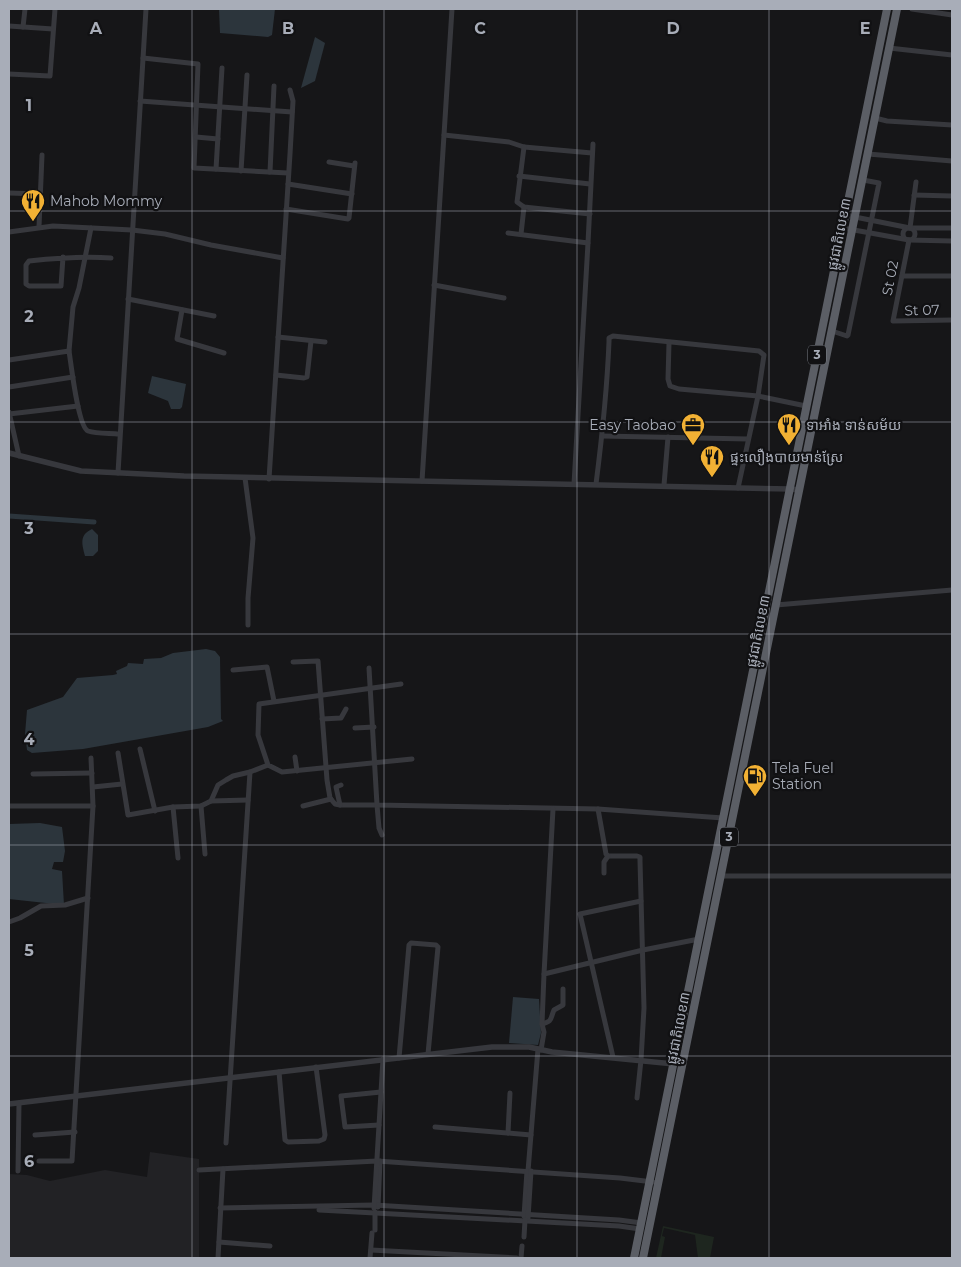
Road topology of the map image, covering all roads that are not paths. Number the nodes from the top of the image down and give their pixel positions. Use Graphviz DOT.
graph roads {
  1 [pos="25,9"];
  2 [pos="55,9"];
  3 [pos="146,9"];
  4 [pos="452,9"];
  5 [pos="887,9"];
  6 [pos="897,9"];
  7 [pos="912,9"];
  8 [pos="952,14"];
  9 [pos="9,26"];
  10 [pos="23,27"];
  11 [pos="53,29"];
  12 [pos="889,48"];
  13 [pos="952,54"];
  14 [pos="143,58"];
  15 [pos="222,68"];
  16 [pos="9,74"];
  17 [pos="247,76"];
  18 [pos="274,86"];
  19 [pos="290,90"];
  20 [pos="140,101"];
  21 [pos="197,106"];
  22 [pos="221,107"];
  23 [pos="245,108"];
  24 [pos="273,110"];
  25 [pos="292,112"];
  26 [pos="875,118"];
  27 [pos="952,125"];
  28 [pos="444,135"];
  29 [pos="196,137"];
  30 [pos="218,139"];
  31 [pos="593,144"];
  32 [pos="524,147"];
  33 [pos="592,153"];
  34 [pos="868,154"];
  35 [pos="42,155"];
  36 [pos="952,161"];
  37 [pos="329,162"];
  38 [pos="216,169"];
  39 [pos="241,170"];
  40 [pos="270,172"];
  41 [pos="288,173"];
  42 [pos="519,176"];
  43 [pos="862,180"];
  44 [pos="916,182"];
  45 [pos="288,184"];
  46 [pos="590,184"];
  47 [pos="9,193"];
  48 [pos="40,194"];
  49 [pos="352,194"];
  50 [pos="914,195"];
  51 [pos="952,196"];
  52 [pos="524,207"];
  53 [pos="286,209"];
  54 [pos="590,214"];
  55 [pos="845,216"];
  56 [pos="855,217"];
  57 [pos="872,220"];
  58 [pos="39,227"];
  59 [pos="91,228"];
  60 [pos="843,228"];
  61 [pos="910,228"];
  62 [pos="952,228"];
  63 [pos="132,230"];
  64 [pos="852,230"];
  65 [pos="9,232"];
  66 [pos="508,233"];
  67 [pos="870,233"];
  68 [pos="521,234"];
  69 [pos="909,240"];
  70 [pos="952,240"];
  71 [pos="588,243"];
  72 [pos="85,256"];
  73 [pos="63,258"];
  74 [pos="111,258"];
  75 [pos="283,258"];
  76 [pos="902,276"];
  77 [pos="952,276"];
  78 [pos="434,285"];
  79 [pos="504,298"];
  80 [pos="128,299"];
  81 [pos="182,310"];
  82 [pos="214,316"];
  83 [pos="952,320"];
  84 [pos="893,321"];
  85 [pos="832,331"];
  86 [pos="278,337"];
  87 [pos="311,341"];
  88 [pos="325,342"];
  89 [pos="669,343"];
  90 [pos="69,351"];
  91 [pos="224,353"];
  92 [pos="9,360"];
  93 [pos="276,375"];
  94 [pos="73,378"];
  95 [pos="9,386"];
  96 [pos="758,396"];
  97 [pos="78,406"];
  98 [pos="806,406"];
  99 [pos="9,413"];
  100 [pos="119,434"];
  101 [pos="602,436"];
  102 [pos="668,437"];
  103 [pos="748,439"];
  104 [pos="9,453"];
  105 [pos="19,456"];
  106 [pos="118,473"];
  107 [pos="245,478"];
  108 [pos="269,478"];
  109 [pos="422,481"];
  110 [pos="574,484"];
  111 [pos="596,484"];
  112 [pos="664,485"];
  113 [pos="738,488"];
  114 [pos="790,489"];
  115 [pos="800,490"];
  116 [pos="952,590"];
  117 [pos="776,605"];
  118 [pos="248,626"];
  119 [pos="293,662"];
  120 [pos="369,668"];
  121 [pos="233,670"];
  122 [pos="401,684"];
  123 [pos="370,688"];
  124 [pos="321,695"];
  125 [pos="274,701"];
  126 [pos="346,709"];
  127 [pos="322,719"];
  128 [pos="374,727"];
  129 [pos="356,728"];
  130 [pos="140,749"];
  131 [pos="118,753"];
  132 [pos="295,757"];
  133 [pos="92,758"];
  134 [pos="412,759"];
  135 [pos="375,763"];
  136 [pos="268,765"];
  137 [pos="326,767"];
  138 [pos="297,771"];
  139 [pos="250,772"];
  140 [pos="92,773"];
  141 [pos="33,774"];
  142 [pos="122,784"];
  143 [pos="341,784"];
  144 [pos="93,787"];
  145 [pos="331,799"];
  146 [pos="248,800"];
  147 [pos="211,801"];
  148 [pos="340,805"];
  149 [pos="377,805"];
  150 [pos="9,806"];
  151 [pos="93,806"];
  152 [pos="200,806"];
  153 [pos="303,806"];
  154 [pos="173,807"];
  155 [pos="598,809"];
  156 [pos="553,810"];
  157 [pos="155,811"];
  158 [pos="724,818"];
  159 [pos="382,835"];
  160 [pos="205,854"];
  161 [pos="608,856"];
  162 [pos="178,858"];
  163 [pos="604,873"];
  164 [pos="721,876"];
  165 [pos="952,876"];
  166 [pos="88,898"];
  167 [pos="641,901"];
  168 [pos="9,922"];
  169 [pos="699,940"];
  170 [pos="642,950"];
  171 [pos="590,963"];
  172 [pos="544,974"];
  173 [pos="563,989"];
  174 [pos="542,1024"];
  175 [pos="539,1049"];
  176 [pos="428,1054"];
  177 [pos="613,1057"];
  178 [pos="399,1058"];
  179 [pos="383,1059"];
  180 [pos="641,1060"];
  181 [pos="674,1064"];
  182 [pos="316,1066"];
  183 [pos="279,1072"];
  184 [pos="230,1078"];
  185 [pos="381,1092"];
  186 [pos="510,1093"];
  187 [pos="76,1095"];
  188 [pos="637,1098"];
  189 [pos="19,1103"];
  190 [pos="9,1104"];
  191 [pos="380,1125"];
  192 [pos="435,1127"];
  193 [pos="74,1132"];
  194 [pos="508,1133"];
  195 [pos="35,1135"];
  196 [pos="531,1135"];
  197 [pos="226,1143"];
  198 [pos="39,1161"];
  199 [pos="378,1161"];
  200 [pos="223,1169"];
  201 [pos="199,1170"];
  202 [pos="18,1171"];
  203 [pos="529,1171"];
  204 [pos="650,1182"];
  205 [pos="659,1183"];
  206 [pos="376,1205"];
  207 [pos="220,1208"];
  208 [pos="276,1208"];
  209 [pos="375,1212"];
  210 [pos="526,1214"];
  211 [pos="525,1220"];
  212 [pos="641,1226"];
  213 [pos="524,1237"];
  214 [pos="219,1242"];
  215 [pos="270,1246"];
  216 [pos="522,1246"];
  217 [pos="371,1250"];
  218 [pos="218,1258"];
  219 [pos="370,1258"];
  220 [pos="517,1258"];
  221 [pos="522,1258"];
  222 [pos="634,1258"];
  223 [pos="643,1258"];
  1 -- 10 [label="street"];
  2 -- 11 [label="street"];
  3 -- 14 [label="street"];
  4 -- 28 [label="street"];
  5 -- 55 [label="highway, ផ្លូវជាតិលេខ៣ / 3"];
  6 -- 12 [label="highway, ផ្លូវជាតិលេខ៣ / 3"];
  7 -- 8 [label="street"];
  9 -- 10 [label="street"];
  10 -- 11 [label="street"];
  11 -- 16 [label="street"];
  12 -- 13 [label="street"];
  12 -- 26 [label="highway, ផ្លូវជាតិលេខ៣ / 3"];
  14 -- 20 [label="street"];
  14 -- 21 [label="street"];
  15 -- 22 [label="street"];
  17 -- 23 [label="street"];
  18 -- 24 [label="street"];
  19 -- 25 [label="street"];
  20 -- 21 [label="street"];
  20 -- 63 [label="street"];
  21 -- 22 [label="street"];
  21 -- 29 [label="street"];
  22 -- 23 [label="street"];
  22 -- 30 [label="street"];
  23 -- 24 [label="street"];
  23 -- 39 [label="street"];
  24 -- 25 [label="street"];
  24 -- 40 [label="street"];
  25 -- 41 [label="street"];
  26 -- 27 [label="street"];
  26 -- 34 [label="highway, ផ្លូវជាតិលេខ៣ / 3"];
  28 -- 32 [label="street"];
  28 -- 78 [label="street"];
  29 -- 30 [label="street"];
  29 -- 38 [label="street"];
  30 -- 38 [label="street"];
  31 -- 33 [label="street"];
  32 -- 33 [label="street"];
  32 -- 42 [label="street"];
  33 -- 46 [label="street"];
  34 -- 36 [label="street"];
  34 -- 43 [label="highway, ផ្លូវជាតិលេខ៣ / 3"];
  35 -- 48 [label="street"];
  37 -- 49 [label="street"];
  38 -- 39 [label="street"];
  39 -- 40 [label="street"];
  40 -- 41 [label="street"];
  41 -- 45 [label="street"];
  42 -- 46 [label="street"];
  42 -- 52 [label="street"];
  43 -- 56 [label="highway, ផ្លូវជាតិលេខ៣ / 3"];
  43 -- 57 [label="street"];
  44 -- 50 [label="street"];
  45 -- 49 [label="street"];
  45 -- 53 [label="street"];
  46 -- 54 [label="street"];
  47 -- 48 [label="street"];
  48 -- 58 [label="street"];
  49 -- 53 [label="street"];
  50 -- 51 [label="street"];
  50 -- 61 [label="street"];
  52 -- 54 [label="street"];
  52 -- 68 [label="street"];
  53 -- 75 [label="street"];
  54 -- 71 [label="street"];
  55 -- 56 [label="street"];
  55 -- 60 [label="highway, ផ្លូវជាតិលេខ៣ / 3"];
  56 -- 57 [label="street"];
  56 -- 64 [label="highway, ផ្លូវជាតិលេខ៣ / 3"];
  57 -- 61 [label="street"];
  57 -- 67 [label="street"];
  58 -- 59 [label="street"];
  58 -- 65 [label="street"];
  59 -- 63 [label="street"];
  59 -- 72 [label="street"];
  60 -- 64 [label="street"];
  60 -- 98 [label="highway, ផ្លូវជាតិលេខ៣ / 3"];
  61 -- 62 [label="street"];
  61 -- 69 [label="street"];
  61 -- 69 [label="street"];
  63 -- 75 [label="street"];
  63 -- 80 [label="street"];
  64 -- 67 [label="street"];
  64 -- 85 [label="highway, ផ្លូវជាតិលេខ៣ / 3"];
  66 -- 68 [label="street"];
  67 -- 69 [label="street"];
  67 -- 85 [label="street"];
  68 -- 71 [label="street"];
  69 -- 70 [label="street"];
  69 -- 76 [label="street, St 02"];
  71 -- 110 [label="street"];
  72 -- 73 [label="street"];
  72 -- 74 [label="street"];
  72 -- 90 [label="street"];
  73 -- 73 [label="street"];
  75 -- 86 [label="street"];
  76 -- 77 [label="street"];
  76 -- 84 [label="street, St 02"];
  78 -- 79 [label="street"];
  78 -- 109 [label="street"];
  80 -- 81 [label="street"];
  80 -- 100 [label="street"];
  81 -- 82 [label="street"];
  81 -- 91 [label="street"];
  83 -- 84 [label="street, St 07"];
  85 -- 115 [label="highway, ផ្លូវជាតិលេខ៣ / 3"];
  86 -- 87 [label="street"];
  86 -- 93 [label="street"];
  87 -- 88 [label="street"];
  87 -- 93 [label="street"];
  89 -- 96 [label="street"];
  89 -- 96 [label="street"];
  89 -- 101 [label="street"];
  90 -- 92 [label="street"];
  90 -- 94 [label="street"];
  93 -- 108 [label="street"];
  94 -- 95 [label="street"];
  94 -- 97 [label="street"];
  96 -- 98 [label="street"];
  96 -- 103 [label="street"];
  97 -- 99 [label="street"];
  97 -- 100 [label="street"];
  98 -- 114 [label="highway, ផ្លូវជាតិលេខ៣ / 3"];
  99 -- 105 [label="street"];
  100 -- 106 [label="street"];
  101 -- 102 [label="street"];
  101 -- 111 [label="street"];
  102 -- 103 [label="street"];
  102 -- 112 [label="street"];
  103 -- 113 [label="street"];
  104 -- 105 [label="street"];
  105 -- 106 [label="street"];
  106 -- 107 [label="street"];
  107 -- 108 [label="street"];
  107 -- 118 [label="street"];
  108 -- 109 [label="street"];
  109 -- 110 [label="street"];
  110 -- 111 [label="street"];
  111 -- 112 [label="street"];
  112 -- 113 [label="street"];
  113 -- 114 [label="street"];
  114 -- 115 [label="street"];
  114 -- 158 [label="highway, ផ្លូវជាតិលេខ៣ / 3"];
  115 -- 117 [label="highway, ផ្លូវជាតិលេខ៣ / 3"];
  116 -- 117 [label="street"];
  117 -- 164 [label="highway, ផ្លូវជាតិលេខ៣ / 3"];
  119 -- 124 [label="street"];
  120 -- 123 [label="street"];
  121 -- 125 [label="street"];
  122 -- 123 [label="street"];
  123 -- 124 [label="street"];
  123 -- 128 [label="street"];
  124 -- 125 [label="street"];
  124 -- 127 [label="street"];
  125 -- 136 [label="street"];
  126 -- 127 [label="street"];
  127 -- 137 [label="street"];
  128 -- 129 [label="street"];
  128 -- 135 [label="street"];
  130 -- 157 [label="street"];
  131 -- 142 [label="street"];
  132 -- 138 [label="street"];
  133 -- 140 [label="street"];
  134 -- 135 [label="street"];
  135 -- 137 [label="street"];
  135 -- 149 [label="street"];
  136 -- 138 [label="street"];
  136 -- 139 [label="street"];
  137 -- 138 [label="street"];
  137 -- 145 [label="street"];
  139 -- 146 [label="street"];
  139 -- 147 [label="street"];
  140 -- 141 [label="street"];
  140 -- 144 [label="street"];
  142 -- 144 [label="street"];
  142 -- 157 [label="street"];
  143 -- 148 [label="street"];
  144 -- 151 [label="street"];
  145 -- 148 [label="street"];
  145 -- 153 [label="street"];
  146 -- 147 [label="street"];
  146 -- 184 [label="street"];
  147 -- 152 [label="street"];
  148 -- 149 [label="street"];
  149 -- 156 [label="street"];
  149 -- 159 [label="street"];
  150 -- 151 [label="street"];
  151 -- 166 [label="street"];
  152 -- 154 [label="street"];
  152 -- 160 [label="street"];
  154 -- 157 [label="street"];
  154 -- 162 [label="street"];
  155 -- 156 [label="street"];
  155 -- 158 [label="street"];
  155 -- 161 [label="street"];
  156 -- 172 [label="street"];
  158 -- 169 [label="highway, ផ្លូវជាតិលេខ៣ / 3"];
  161 -- 163 [label="street"];
  161 -- 167 [label="street"];
  164 -- 165 [label="street"];
  164 -- 205 [label="highway, ផ្លូវជាតិលេខ៣ / 3"];
  166 -- 168 [label="street"];
  166 -- 187 [label="street"];
  167 -- 170 [label="street"];
  167 -- 171 [label="street"];
  169 -- 170 [label="street"];
  169 -- 181 [label="highway, ផ្លូវជាតិលេខ៣ / 3"];
  170 -- 171 [label="street"];
  170 -- 180 [label="street"];
  171 -- 172 [label="street"];
  171 -- 177 [label="street"];
  172 -- 174 [label="street"];
  173 -- 174 [label="street"];
  174 -- 175 [label="street"];
  175 -- 176 [label="street"];
  175 -- 177 [label="street"];
  175 -- 196 [label="street"];
  176 -- 178 [label="street"];
  176 -- 178 [label="street"];
  177 -- 180 [label="street"];
  178 -- 179 [label="street"];
  179 -- 182 [label="street"];
  179 -- 185 [label="street"];
  180 -- 181 [label="street"];
  180 -- 188 [label="street"];
  181 -- 204 [label="highway, ផ្លូវជាតិលេខ៣ / 3"];
  182 -- 183 [label="street"];
  182 -- 183 [label="street"];
  183 -- 184 [label="street"];
  184 -- 187 [label="street"];
  184 -- 197 [label="street"];
  185 -- 191 [label="street"];
  185 -- 191 [label="street"];
  186 -- 194 [label="street"];
  187 -- 189 [label="street"];
  187 -- 193 [label="street"];
  189 -- 190 [label="street"];
  189 -- 202 [label="street"];
  191 -- 199 [label="street"];
  192 -- 194 [label="street"];
  193 -- 195 [label="street"];
  193 -- 198 [label="street"];
  194 -- 196 [label="street"];
  196 -- 203 [label="street"];
  199 -- 200 [label="street"];
  199 -- 203 [label="street"];
  199 -- 206 [label="street"];
  200 -- 201 [label="street"];
  200 -- 207 [label="street"];
  203 -- 204 [label="street"];
  203 -- 210 [label="street"];
  204 -- 205 [label="street"];
  204 -- 212 [label="highway, ផ្លូវជាតិលេខ៣ / 3"];
  205 -- 223 [label="highway, ផ្លូវជាតិលេខ៣ / 3"];
  206 -- 208 [label="street"];
  206 -- 209 [label="street"];
  206 -- 210 [label="street"];
  207 -- 208 [label="street"];
  207 -- 214 [label="street"];
  208 -- 209 [label="street"];
  209 -- 211 [label="street"];
  209 -- 217 [label="street"];
  210 -- 211 [label="street"];
  210 -- 212 [label="street"];
  211 -- 212 [label="street"];
  211 -- 213 [label="street"];
  212 -- 222 [label="highway, ផ្លូវជាតិលេខ៣ / 3"];
  214 -- 215 [label="street"];
  214 -- 218 [label="street"];
  216 -- 221 [label="street"];
  217 -- 219 [label="street"];
  217 -- 220 [label="street"];
}
